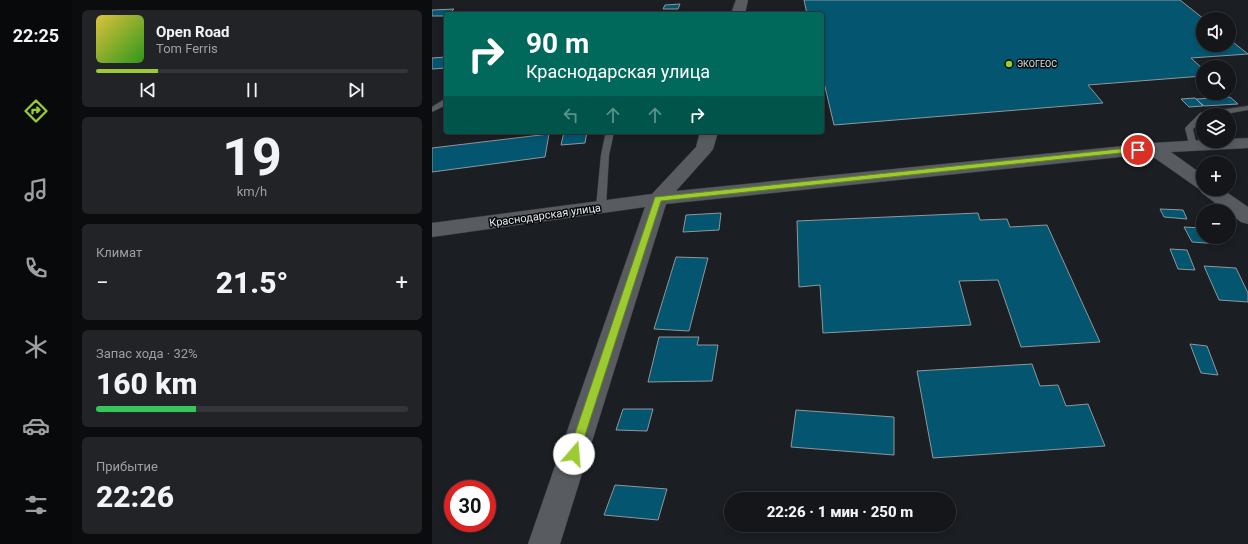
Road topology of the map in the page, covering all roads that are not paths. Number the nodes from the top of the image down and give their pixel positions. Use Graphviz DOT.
graph roads {
  1 [pos="742,0"];
  2 [pos="739,12"];
  3 [pos="444,103"];
  4 [pos="1248,108"];
  5 [pos="432,110"];
  6 [pos="1236,110"];
  7 [pos="1196,121"];
  8 [pos="610,134"];
  9 [pos="708,134"];
  10 [pos="1248,144"];
  11 [pos="1193,146"];
  12 [pos="1153,148"];
  13 [pos="1196,179"];
  14 [pos="1219,196"];
  15 [pos="658,199"];
  16 [pos="601,207"];
  17 [pos="1248,217"];
  18 [pos="432,230"];
  19 [pos="544,544"];
  1 -- 2 [label="street"];
  3 -- 5 [label="lane"];
  4 -- 6 [label="lane"];
  7 -- 11 [label="lane"];
  8 -- 16 [label="lane"];
  9 -- 15 [label="street"];
  10 -- 11 [label="street, Краснодарская улица"];
  11 -- 12 [label="street, Краснодарская улица"];
  12 -- 13 [label="street"];
  12 -- 15 [label="street, Краснодарская улица"];
  14 -- 17 [label="street"];
  15 -- 16 [label="street, Краснодарская улица"];
  15 -- 19 [label="street"];
  16 -- 18 [label="street, Краснодарская улица"];
}
